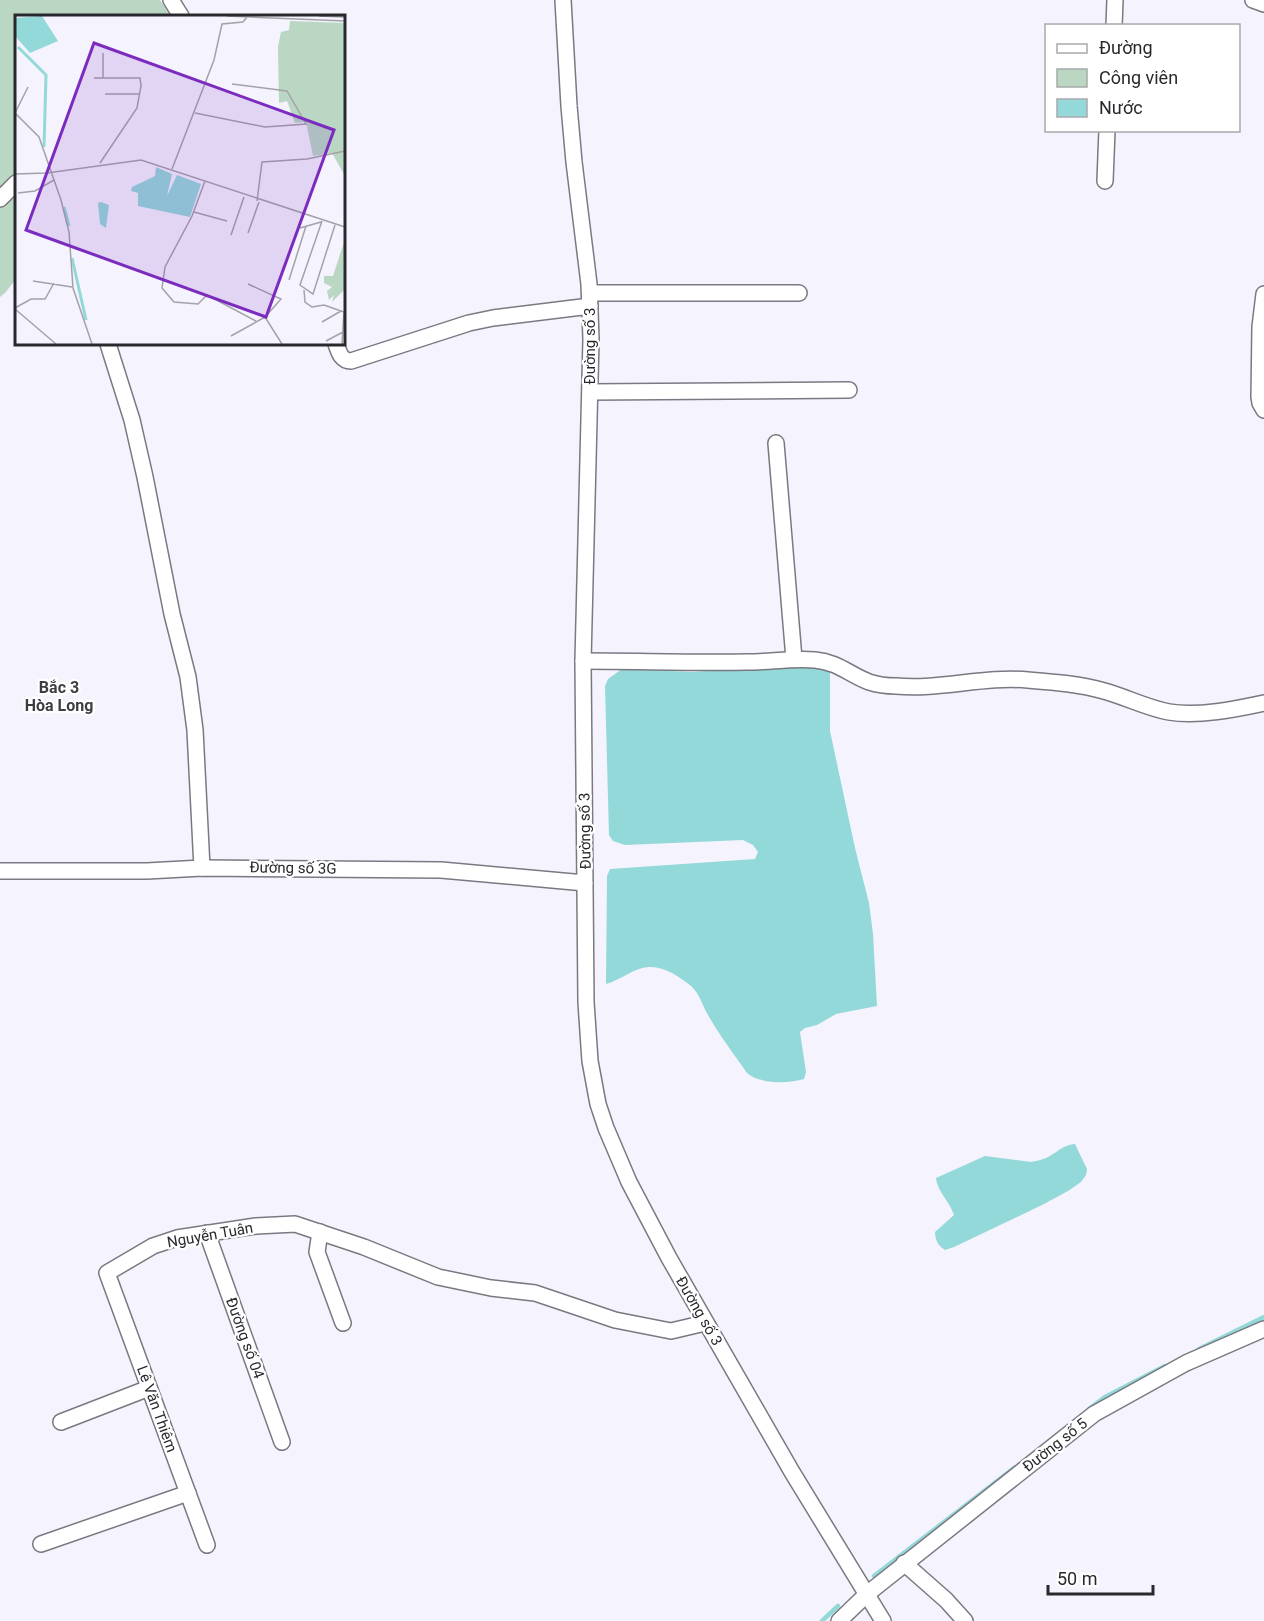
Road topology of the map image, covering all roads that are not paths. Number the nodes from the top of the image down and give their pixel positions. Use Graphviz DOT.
graph roads {
  1 [pos="171,0"];
  2 [pos="563,0"];
  3 [pos="1115,0"];
  4 [pos="1253,0"];
  5 [pos="1264,4"];
  6 [pos="180,15"];
  7 [pos="1114,24"];
  8 [pos="1107,132"];
  9 [pos="1104,181"];
  10 [pos="15,184"];
  11 [pos="0,199"];
  12 [pos="799,293"];
  13 [pos="1264,294"];
  14 [pos="590,299"];
  15 [pos="108,345"];
  16 [pos="337,347"];
  17 [pos="849,390"];
  18 [pos="590,392"];
  19 [pos="1264,410"];
  20 [pos="776,443"];
  21 [pos="584,660"];
  22 [pos="794,660"];
  23 [pos="1264,703"];
  24 [pos="202,867"];
  25 [pos="0,871"];
  26 [pos="585,883"];
  27 [pos="320,1232"];
  28 [pos="207,1233"];
  29 [pos="107,1273"];
  30 [pos="344,1323"];
  31 [pos="705,1323"];
  32 [pos="1264,1329"];
  33 [pos="149,1389"];
  34 [pos="61,1422"];
  35 [pos="282,1442"];
  36 [pos="188,1493"];
  37 [pos="41,1544"];
  38 [pos="207,1545"];
  39 [pos="904,1563"];
  40 [pos="867,1594"];
  41 [pos="839,1621"];
  42 [pos="883,1621"];
  43 [pos="965,1621"];
  1 -- 6 [label="street"];
  2 -- 14 [label="street, Đường số 3"];
  3 -- 7 [label="street"];
  4 -- 5 [label="street"];
  8 -- 9 [label="street"];
  10 -- 11 [label="street"];
  12 -- 14 [label="street"];
  13 -- 19 [label="street"];
  14 -- 16 [label="street"];
  14 -- 18 [label="street, Đường số 3"];
  15 -- 24 [label="street"];
  17 -- 18 [label="street"];
  18 -- 21 [label="street, Đường số 3"];
  20 -- 22 [label="street"];
  21 -- 22 [label="street"];
  21 -- 26 [label="street, Đường số 3"];
  22 -- 23 [label="street"];
  24 -- 25 [label="street, Đường số 3G"];
  24 -- 26 [label="street, Đường số 3G"];
  26 -- 31 [label="street, Đường số 3"];
  27 -- 28 [label="street, Nguyễn Tuân"];
  27 -- 30 [label="street"];
  27 -- 31 [label="street, Nguyễn Tuân"];
  28 -- 29 [label="street, Nguyễn Tuân"];
  28 -- 35 [label="street, Đường số 04"];
  29 -- 33 [label="street, Lê Văn Thiêm"];
  31 -- 40 [label="street, Đường số 3"];
  32 -- 39 [label="street, Đường số 5"];
  33 -- 34 [label="street"];
  33 -- 36 [label="street, Lê Văn Thiêm"];
  36 -- 37 [label="street"];
  36 -- 38 [label="street, Lê Văn Thiêm"];
  39 -- 40 [label="street, Đường số 5"];
  39 -- 43 [label="street"];
  40 -- 41 [label="street, Đường số 5"];
  40 -- 42 [label="street, Đường số 3"];
}
